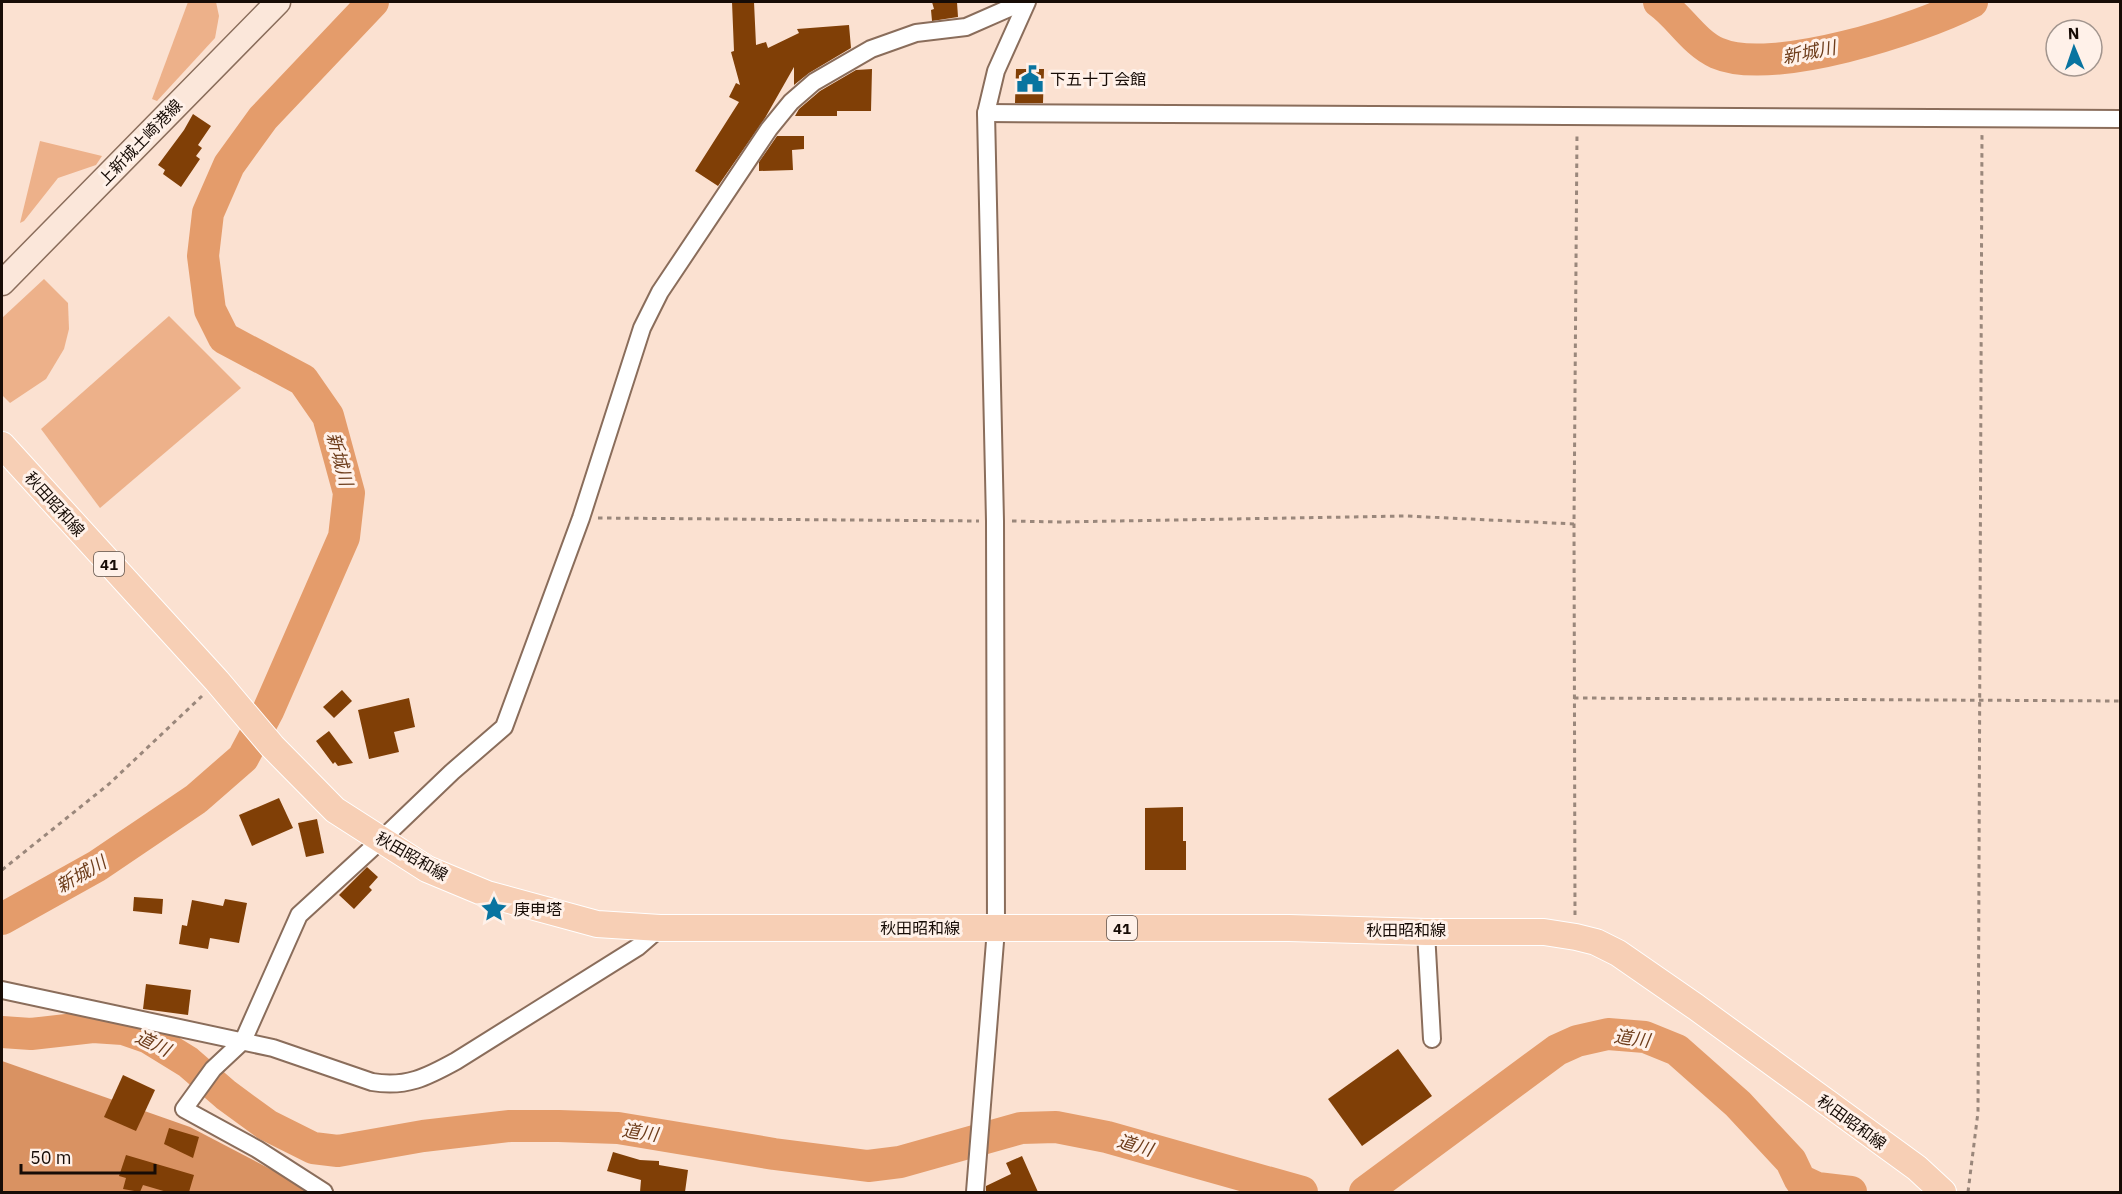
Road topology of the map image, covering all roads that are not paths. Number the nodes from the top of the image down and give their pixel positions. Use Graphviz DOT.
graph roads {
  1 [pos="278,2"];
  2 [pos="1025,2"];
  3 [pos="986,113"];
  4 [pos="2121,119"];
  5 [pos="2,283"];
  6 [pos="2,445"];
  7 [pos="382,840"];
  8 [pos="660,928"];
  9 [pos="996,928"];
  10 [pos="1426,932"];
  11 [pos="2,990"];
  12 [pos="1432,1039"];
  13 [pos="243,1041"];
  14 [pos="978,1191"];
  15 [pos="324,1192"];
  16 [pos="1943,1192"];
  1 -- 5 [label="main road, 上新城土崎港線"];
  2 -- 3 [label="street"];
  2 -- 7 [label="street"];
  3 -- 4 [label="street"];
  3 -- 9 [label="street"];
  6 -- 7 [label="main road, 秋田昭和線 / 41"];
  7 -- 8 [label="main road, 秋田昭和線 / 41"];
  7 -- 13 [label="street"];
  8 -- 9 [label="main road, 秋田昭和線 / 41"];
  8 -- 13 [label="street"];
  9 -- 10 [label="main road, 秋田昭和線 / 41"];
  9 -- 14 [label="street"];
  10 -- 12 [label="street"];
  10 -- 16 [label="main road, 秋田昭和線 / 41"];
  11 -- 13 [label="street"];
  13 -- 15 [label="street"];
}
